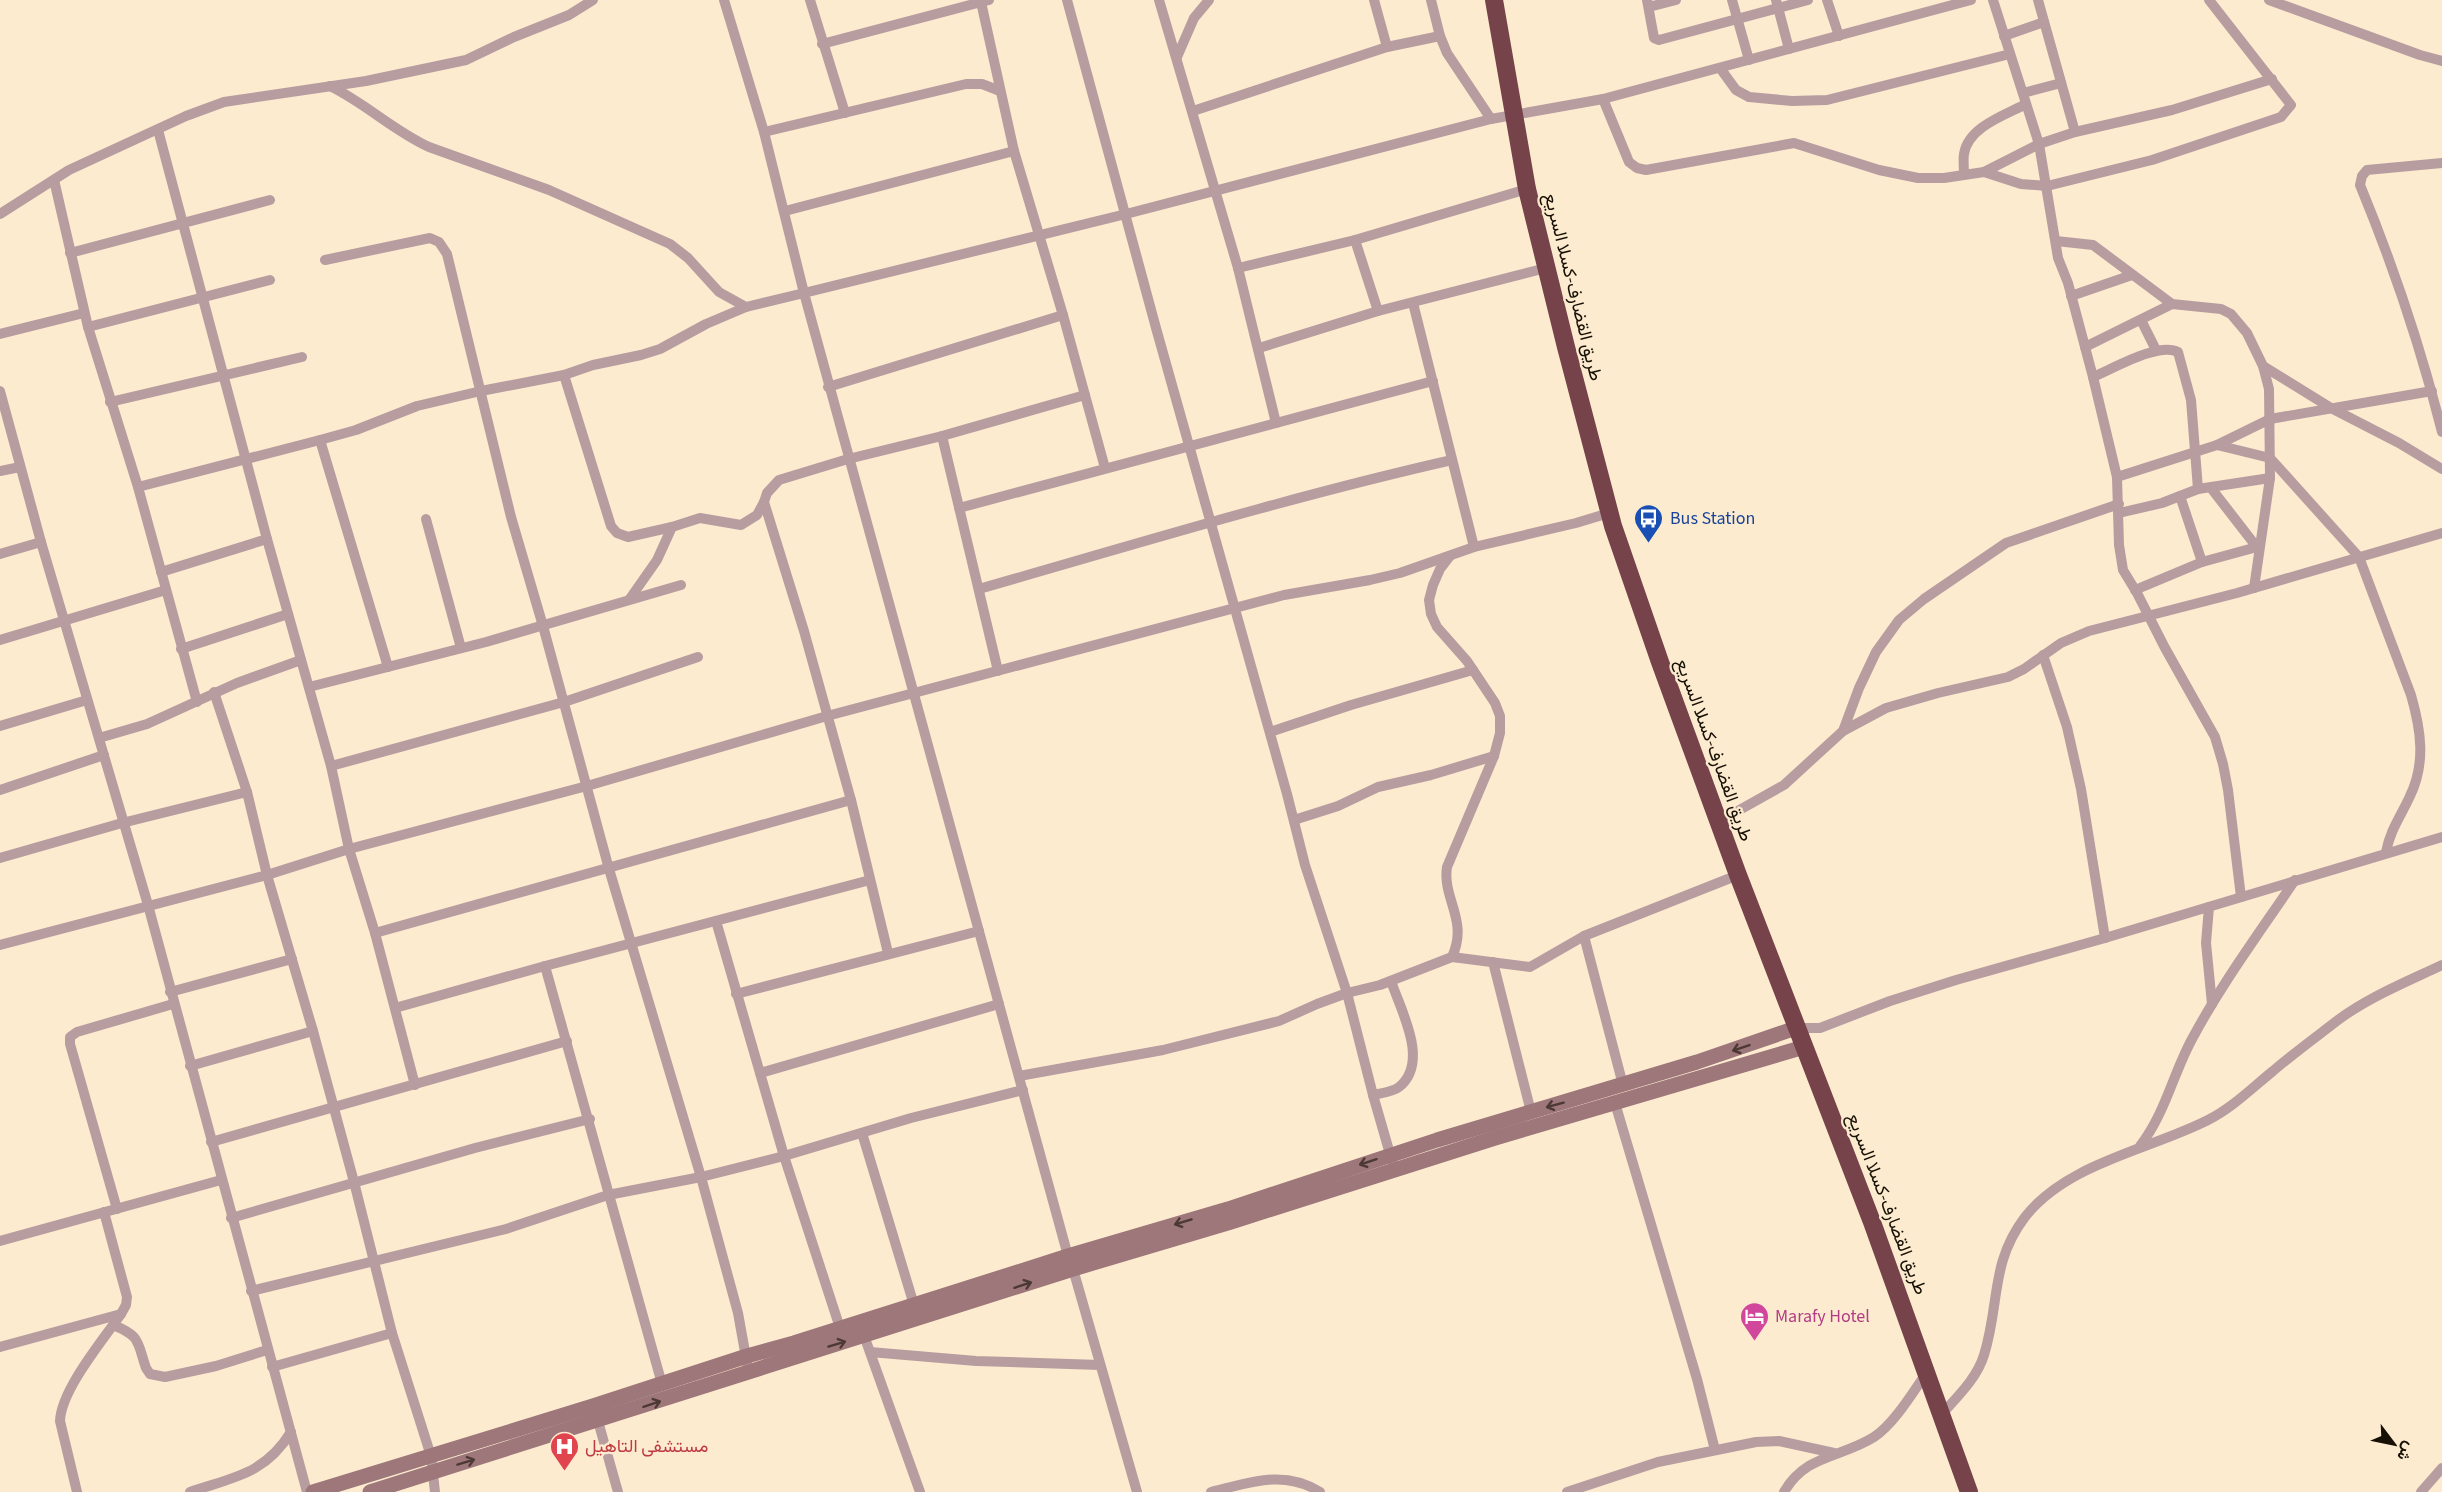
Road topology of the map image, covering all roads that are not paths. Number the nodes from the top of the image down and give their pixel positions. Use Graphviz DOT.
graph roads {
  1 [pos="593,0"];
  2 [pos="724,0"];
  3 [pos="810,0"];
  4 [pos="1067,0"];
  5 [pos="1159,0"];
  6 [pos="1209,0"];
  7 [pos="1374,0"];
  8 [pos="1431,0"];
  9 [pos="1494,0"];
  10 [pos="1676,0"];
  11 [pos="1732,0"];
  12 [pos="1808,0"];
  13 [pos="1827,0"];
  14 [pos="1971,0"];
  15 [pos="1993,0"];
  16 [pos="2038,0"];
  17 [pos="2209,0"];
  18 [pos="2269,0"];
  19 [pos="985,1"];
  20 [pos="1648,3"];
  21 [pos="1778,4"];
  22 [pos="1738,19"];
  23 [pos="2044,22"];
  24 [pos="1440,36"];
  25 [pos="1839,36"];
  26 [pos="2004,36"];
  27 [pos="822,44"];
  28 [pos="1387,46"];
  29 [pos="1789,49"];
  30 [pos="2010,54"];
  31 [pos="1176,57"];
  32 [pos="1749,60"];
  33 [pos="2442,60"];
  34 [pos="1720,68"];
  35 [pos="2272,79"];
  36 [pos="2061,83"];
  37 [pos="330,86"];
  38 [pos="1000,91"];
  39 [pos="2025,98"];
  40 [pos="1603,99"];
  41 [pos="1193,111"];
  42 [pos="845,112"];
  43 [pos="1513,115"];
  44 [pos="1491,119"];
  45 [pos="158,130"];
  46 [pos="764,132"];
  47 [pos="2075,132"];
  48 [pos="2039,144"];
  49 [pos="1014,151"];
  50 [pos="2442,163"];
  51 [pos="1984,172"];
  52 [pos="1964,174"];
  53 [pos="54,180"];
  54 [pos="2047,186"];
  55 [pos="1527,189"];
  56 [pos="1216,191"];
  57 [pos="270,200"];
  58 [pos="785,211"];
  59 [pos="0,214"];
  60 [pos="1126,214"];
  61 [pos="184,223"];
  62 [pos="1040,234"];
  63 [pos="1355,240"];
  64 [pos="2056,241"];
  65 [pos="70,253"];
  66 [pos="325,260"];
  67 [pos="1238,268"];
  68 [pos="1546,268"];
  69 [pos="2132,275"];
  70 [pos="270,280"];
  71 [pos="804,293"];
  72 [pos="2071,296"];
  73 [pos="202,297"];
  74 [pos="1413,303"];
  75 [pos="2172,304"];
  76 [pos="746,307"];
  77 [pos="1378,311"];
  78 [pos="84,313"];
  79 [pos="1063,315"];
  80 [pos="2141,320"];
  81 [pos="88,327"];
  82 [pos="0,334"];
  83 [pos="2085,347"];
  84 [pos="1259,348"];
  85 [pos="2156,350"];
  86 [pos="302,357"];
  87 [pos="2263,366"];
  88 [pos="224,375"];
  89 [pos="564,375"];
  90 [pos="2093,377"];
  91 [pos="1433,381"];
  92 [pos="828,387"];
  93 [pos="480,391"];
  94 [pos="2432,391"];
  95 [pos="0,392"];
  96 [pos="1085,395"];
  97 [pos="110,402"];
  98 [pos="2331,408"];
  99 [pos="2270,419"];
  100 [pos="1276,423"];
  101 [pos="2442,432"];
  102 [pos="942,436"];
  103 [pos="320,441"];
  104 [pos="2217,445"];
  105 [pos="1191,447"];
  106 [pos="2196,452"];
  107 [pos="2270,458"];
  108 [pos="245,459"];
  109 [pos="848,459"];
  110 [pos="1452,460"];
  111 [pos="20,467"];
  112 [pos="1105,468"];
  113 [pos="2442,469"];
  114 [pos="0,471"];
  115 [pos="2117,477"];
  116 [pos="2270,478"];
  117 [pos="138,487"];
  118 [pos="2211,488"];
  119 [pos="2198,489"];
  120 [pos="2180,496"];
  121 [pos="764,502"];
  122 [pos="959,508"];
  123 [pos="2119,509"];
  124 [pos="1609,513"];
  125 [pos="426,519"];
  126 [pos="1212,523"];
  127 [pos="672,527"];
  128 [pos="2442,533"];
  129 [pos="267,539"];
  130 [pos="41,542"];
  131 [pos="1474,547"];
  132 [pos="2258,549"];
  133 [pos="0,554"];
  134 [pos="1450,556"];
  135 [pos="2359,557"];
  136 [pos="2202,562"];
  137 [pos="161,572"];
  138 [pos="681,585"];
  139 [pos="2254,588"];
  140 [pos="979,589"];
  141 [pos="2135,590"];
  142 [pos="166,591"];
  143 [pos="629,600"];
  144 [pos="1235,608"];
  145 [pos="288,614"];
  146 [pos="2148,615"];
  147 [pos="64,621"];
  148 [pos="543,626"];
  149 [pos="0,640"];
  150 [pos="461,648"];
  151 [pos="181,649"];
  152 [pos="2043,655"];
  153 [pos="698,657"];
  154 [pos="301,660"];
  155 [pos="388,667"];
  156 [pos="1473,670"];
  157 [pos="998,671"];
  158 [pos="309,687"];
  159 [pos="214,692"];
  160 [pos="914,694"];
  161 [pos="87,700"];
  162 [pos="197,702"];
  163 [pos="564,702"];
  164 [pos="827,716"];
  165 [pos="0,726"];
  166 [pos="1843,731"];
  167 [pos="1270,732"];
  168 [pos="99,738"];
  169 [pos="104,755"];
  170 [pos="1494,756"];
  171 [pos="331,766"];
  172 [pos="587,786"];
  173 [pos="0,790"];
  174 [pos="247,792"];
  175 [pos="851,800"];
  176 [pos="1294,820"];
  177 [pos="1718,822"];
  178 [pos="122,824"];
  179 [pos="2442,837"];
  180 [pos="349,849"];
  181 [pos="2386,852"];
  182 [pos="0,858"];
  183 [pos="609,868"];
  184 [pos="267,874"];
  185 [pos="1738,875"];
  186 [pos="870,880"];
  187 [pos="2295,880"];
  188 [pos="2241,897"];
  189 [pos="148,905"];
  190 [pos="2209,907"];
  191 [pos="716,921"];
  192 [pos="979,931"];
  193 [pos="375,933"];
  194 [pos="1584,936"];
  195 [pos="2105,938"];
  196 [pos="631,943"];
  197 [pos="0,945"];
  198 [pos="888,953"];
  199 [pos="1452,957"];
  200 [pos="292,959"];
  201 [pos="1493,962"];
  202 [pos="2442,965"];
  203 [pos="545,966"];
  204 [pos="1391,981"];
  205 [pos="170,992"];
  206 [pos="1347,993"];
  207 [pos="736,994"];
  208 [pos="173,1004"];
  209 [pos="999,1004"];
  210 [pos="2212,1004"];
  211 [pos="395,1008"];
  212 [pos="1796,1028"];
  213 [pos="1820,1028"];
  214 [pos="313,1031"];
  215 [pos="567,1041"];
  216 [pos="1804,1047"];
  217 [pos="190,1066"];
  218 [pos="760,1073"];
  219 [pos="1019,1076"];
  220 [pos="415,1085"];
  221 [pos="1623,1085"];
  222 [pos="1023,1090"];
  223 [pos="1372,1095"];
  224 [pos="1615,1103"];
  225 [pos="333,1107"];
  226 [pos="1531,1112"];
  227 [pos="590,1119"];
  228 [pos="862,1132"];
  229 [pos="211,1142"];
  230 [pos="2139,1147"];
  231 [pos="784,1156"];
  232 [pos="1392,1162"];
  233 [pos="701,1177"];
  234 [pos="221,1180"];
  235 [pos="354,1182"];
  236 [pos="608,1195"];
  237 [pos="117,1209"];
  238 [pos="104,1212"];
  239 [pos="231,1218"];
  240 [pos="0,1241"];
  241 [pos="374,1261"];
  242 [pos="1071,1262"];
  243 [pos="251,1291"];
  244 [pos="914,1305"];
  245 [pos="121,1314"];
  246 [pos="113,1325"];
  247 [pos="840,1328"];
  248 [pos="862,1329"];
  249 [pos="392,1334"];
  250 [pos="0,1347"];
  251 [pos="267,1350"];
  252 [pos="870,1353"];
  253 [pos="747,1356"];
  254 [pos="1100,1365"];
  255 [pos="272,1367"];
  256 [pos="747,1372"];
  257 [pos="1927,1372"];
  258 [pos="663,1384"];
  259 [pos="1942,1414"];
  260 [pos="598,1421"];
  261 [pos="291,1432"];
  262 [pos="1715,1450"];
  263 [pos="1834,1453"];
  264 [pos="431,1456"];
  265 [pos="2442,1468"];
  266 [pos="434,1472"];
  267 [pos="77,1492"];
  268 [pos="190,1492"];
  269 [pos="307,1492"];
  270 [pos="313,1492"];
  271 [pos="369,1492"];
  272 [pos="435,1492"];
  273 [pos="618,1492"];
  274 [pos="920,1492"];
  275 [pos="1137,1492"];
  276 [pos="1211,1492"];
  277 [pos="1320,1492"];
  278 [pos="1567,1492"];
  279 [pos="1784,1492"];
  280 [pos="1969,1492"];
  281 [pos="2421,1492"];
  1 -- 37 [label="street"];
  2 -- 46 [label="street"];
  3 -- 27 [label="street"];
  4 -- 60 [label="street"];
  5 -- 31 [label="street"];
  6 -- 31 [label="street"];
  7 -- 28 [label="street"];
  8 -- 24 [label="street"];
  9 -- 43 [label="highway, طريق القضارف-كسلا السريع"];
  10 -- 20 [label="street"];
  11 -- 22 [label="street"];
  12 -- 21 [label="street"];
  13 -- 25 [label="street"];
  14 -- 25 [label="street"];
  15 -- 26 [label="street"];
  16 -- 23 [label="street"];
  17 -- 35 [label="street"];
  18 -- 33 [label="street"];
  19 -- 27 [label="street"];
  19 -- 38 [label="street"];
  20 -- 22 [label="street"];
  21 -- 22 [label="street"];
  21 -- 29 [label="street"];
  22 -- 32 [label="street"];
  23 -- 26 [label="street"];
  23 -- 36 [label="street"];
  24 -- 28 [label="street"];
  24 -- 44 [label="street"];
  25 -- 29 [label="street"];
  26 -- 30 [label="street"];
  27 -- 42 [label="street"];
  28 -- 41 [label="street"];
  29 -- 32 [label="street"];
  30 -- 34 [label="street"];
  30 -- 39 [label="street"];
  31 -- 41 [label="street"];
  32 -- 34 [label="street"];
  34 -- 40 [label="street"];
  35 -- 47 [label="street"];
  35 -- 54 [label="street"];
  36 -- 39 [label="street"];
  36 -- 47 [label="street"];
  37 -- 45 [label="street"];
  37 -- 76 [label="street"];
  38 -- 42 [label="street"];
  38 -- 49 [label="street"];
  39 -- 48 [label="street"];
  39 -- 52 [label="street"];
  40 -- 43 [label="street"];
  40 -- 52 [label="street"];
  41 -- 56 [label="street"];
  42 -- 46 [label="street"];
  43 -- 44 [label="street"];
  43 -- 55 [label="highway, طريق القضارف-كسلا السريع"];
  44 -- 56 [label="street"];
  45 -- 53 [label="street"];
  45 -- 61 [label="street"];
  46 -- 58 [label="street"];
  47 -- 48 [label="street"];
  48 -- 51 [label="street"];
  48 -- 54 [label="street"];
  49 -- 58 [label="street"];
  49 -- 62 [label="street"];
  50 -- 94 [label="street"];
  51 -- 52 [label="street"];
  51 -- 54 [label="street"];
  53 -- 59 [label="street"];
  53 -- 65 [label="street"];
  54 -- 64 [label="street"];
  55 -- 63 [label="street"];
  55 -- 68 [label="highway, طريق القضارف-كسلا السريع"];
  56 -- 60 [label="street"];
  56 -- 67 [label="street"];
  57 -- 61 [label="street"];
  58 -- 71 [label="street"];
  60 -- 62 [label="street"];
  60 -- 105 [label="street"];
  61 -- 65 [label="street"];
  61 -- 73 [label="street"];
  62 -- 71 [label="street"];
  62 -- 79 [label="street"];
  63 -- 67 [label="street"];
  63 -- 77 [label="street"];
  64 -- 69 [label="street"];
  64 -- 72 [label="street"];
  65 -- 78 [label="street"];
  66 -- 93 [label="street"];
  67 -- 84 [label="street"];
  68 -- 74 [label="street"];
  68 -- 124 [label="highway, طريق القضارف-كسلا السريع"];
  69 -- 72 [label="street"];
  69 -- 75 [label="street"];
  70 -- 73 [label="street"];
  71 -- 76 [label="street"];
  71 -- 92 [label="street"];
  72 -- 83 [label="street"];
  73 -- 81 [label="street"];
  73 -- 88 [label="street"];
  74 -- 77 [label="street"];
  74 -- 91 [label="street"];
  75 -- 80 [label="street"];
  75 -- 87 [label="street"];
  76 -- 89 [label="street"];
  77 -- 84 [label="street"];
  78 -- 81 [label="street"];
  78 -- 82 [label="street"];
  79 -- 92 [label="street"];
  79 -- 96 [label="street"];
  80 -- 83 [label="street"];
  80 -- 85 [label="street"];
  81 -- 97 [label="street"];
  83 -- 90 [label="street"];
  84 -- 100 [label="street"];
  85 -- 90 [label="street"];
  85 -- 106 [label="street"];
  86 -- 88 [label="street"];
  87 -- 98 [label="street"];
  87 -- 99 [label="street"];
  88 -- 97 [label="street"];
  88 -- 108 [label="street"];
  89 -- 93 [label="street"];
  89 -- 127 [label="street"];
  90 -- 115 [label="street"];
  91 -- 100 [label="street"];
  91 -- 110 [label="street"];
  92 -- 109 [label="street"];
  93 -- 103 [label="street"];
  93 -- 148 [label="street"];
  94 -- 98 [label="street"];
  94 -- 101 [label="street"];
  95 -- 111 [label="street"];
  96 -- 102 [label="street"];
  96 -- 112 [label="street"];
  97 -- 117 [label="street"];
  98 -- 99 [label="street"];
  98 -- 113 [label="street"];
  99 -- 104 [label="street"];
  99 -- 107 [label="street"];
  100 -- 105 [label="street"];
  102 -- 109 [label="street"];
  102 -- 122 [label="street"];
  103 -- 108 [label="street"];
  103 -- 155 [label="street"];
  104 -- 106 [label="street"];
  104 -- 107 [label="street"];
  105 -- 112 [label="street"];
  105 -- 126 [label="street"];
  106 -- 115 [label="street"];
  106 -- 119 [label="street"];
  107 -- 116 [label="street"];
  107 -- 135 [label="street"];
  108 -- 117 [label="street"];
  108 -- 129 [label="street"];
  109 -- 121 [label="street"];
  109 -- 160 [label="street"];
  110 -- 126 [label="street"];
  110 -- 131 [label="street"];
  111 -- 114 [label="street"];
  111 -- 130 [label="street"];
  112 -- 122 [label="street"];
  115 -- 123 [label="street"];
  116 -- 118 [label="street"];
  116 -- 132 [label="street"];
  117 -- 137 [label="street"];
  118 -- 119 [label="street"];
  118 -- 132 [label="street"];
  119 -- 120 [label="street"];
  120 -- 123 [label="street"];
  120 -- 136 [label="street"];
  121 -- 127 [label="street"];
  121 -- 164 [label="street"];
  122 -- 140 [label="street"];
  123 -- 141 [label="street"];
  123 -- 166 [label="street"];
  124 -- 131 [label="street"];
  124 -- 177 [label="highway, طريق القضارف-كسلا السريع"];
  125 -- 150 [label="street"];
  126 -- 140 [label="street"];
  126 -- 144 [label="street"];
  127 -- 143 [label="street"];
  128 -- 135 [label="street"];
  129 -- 137 [label="street"];
  129 -- 145 [label="street"];
  130 -- 133 [label="street"];
  130 -- 147 [label="street"];
  131 -- 134 [label="street"];
  132 -- 136 [label="street"];
  132 -- 139 [label="street"];
  134 -- 144 [label="street"];
  134 -- 156 [label="street"];
  135 -- 139 [label="street"];
  135 -- 181 [label="street"];
  136 -- 141 [label="street"];
  137 -- 142 [label="street"];
  138 -- 143 [label="street"];
  139 -- 146 [label="street"];
  140 -- 157 [label="street"];
  141 -- 146 [label="street"];
  142 -- 147 [label="street"];
  142 -- 151 [label="street"];
  143 -- 148 [label="street"];
  144 -- 157 [label="street"];
  144 -- 167 [label="street"];
  145 -- 151 [label="street"];
  145 -- 154 [label="street"];
  146 -- 152 [label="street"];
  146 -- 188 [label="street"];
  147 -- 149 [label="street"];
  147 -- 161 [label="street"];
  148 -- 150 [label="street"];
  148 -- 163 [label="street"];
  150 -- 155 [label="street"];
  151 -- 162 [label="street"];
  152 -- 166 [label="street"];
  152 -- 195 [label="street"];
  153 -- 163 [label="street"];
  154 -- 158 [label="street"];
  154 -- 159 [label="street"];
  155 -- 158 [label="street"];
  156 -- 167 [label="street"];
  156 -- 170 [label="street"];
  157 -- 160 [label="street"];
  158 -- 171 [label="street"];
  159 -- 162 [label="street"];
  159 -- 174 [label="street"];
  160 -- 164 [label="street"];
  160 -- 192 [label="street"];
  161 -- 165 [label="street"];
  161 -- 168 [label="street"];
  162 -- 168 [label="street"];
  163 -- 171 [label="street"];
  163 -- 172 [label="street"];
  164 -- 172 [label="street"];
  164 -- 175 [label="street"];
  166 -- 177 [label="street"];
  167 -- 176 [label="street"];
  168 -- 169 [label="street"];
  169 -- 173 [label="street"];
  169 -- 178 [label="street"];
  170 -- 176 [label="street"];
  170 -- 199 [label="street"];
  171 -- 180 [label="street"];
  172 -- 180 [label="street"];
  172 -- 183 [label="street"];
  174 -- 178 [label="street"];
  174 -- 184 [label="street"];
  175 -- 183 [label="street"];
  175 -- 186 [label="street"];
  176 -- 206 [label="street"];
  177 -- 185 [label="highway, طريق القضارف-كسلا السريع"];
  178 -- 182 [label="street"];
  178 -- 189 [label="street"];
  179 -- 181 [label="street"];
  180 -- 184 [label="street"];
  180 -- 193 [label="street"];
  181 -- 187 [label="street"];
  183 -- 193 [label="street"];
  183 -- 196 [label="street"];
  184 -- 189 [label="street"];
  184 -- 200 [label="street"];
  185 -- 194 [label="street"];
  185 -- 212 [label="highway, طريق القضارف-كسلا السريع"];
  186 -- 191 [label="street"];
  186 -- 198 [label="street"];
  187 -- 188 [label="street"];
  187 -- 210 [label="street"];
  188 -- 190 [label="street"];
  189 -- 197 [label="street"];
  189 -- 205 [label="street"];
  190 -- 195 [label="street"];
  190 -- 210 [label="street"];
  191 -- 196 [label="street"];
  191 -- 207 [label="street"];
  192 -- 198 [label="street"];
  192 -- 209 [label="street"];
  193 -- 211 [label="street"];
  194 -- 201 [label="street"];
  194 -- 221 [label="street"];
  195 -- 213 [label="street"];
  196 -- 203 [label="street"];
  196 -- 233 [label="street"];
  198 -- 207 [label="street"];
  199 -- 201 [label="street"];
  199 -- 204 [label="street"];
  200 -- 205 [label="street"];
  200 -- 214 [label="street"];
  201 -- 226 [label="street"];
  202 -- 230 [label="street"];
  203 -- 211 [label="street"];
  203 -- 215 [label="street"];
  204 -- 206 [label="street"];
  204 -- 223 [label="street"];
  205 -- 208 [label="street"];
  206 -- 219 [label="street"];
  206 -- 223 [label="street"];
  207 -- 218 [label="street"];
  208 -- 217 [label="street"];
  208 -- 237 [label="street"];
  209 -- 218 [label="street"];
  209 -- 219 [label="street"];
  210 -- 230 [label="street"];
  211 -- 220 [label="street"];
  212 -- 213 [label="street"];
  212 -- 216 [label="highway, طريق القضارف-كسلا السريع"];
  212 -- 221 [label="main road, one-way"];
  213 -- 216 [label="street"];
  214 -- 217 [label="street"];
  214 -- 225 [label="street"];
  215 -- 220 [label="street"];
  215 -- 227 [label="street"];
  216 -- 224 [label="main road"];
  216 -- 257 [label="highway, طريق القضارف-كسلا السريع"];
  217 -- 229 [label="street"];
  218 -- 231 [label="street"];
  219 -- 222 [label="street"];
  220 -- 225 [label="street"];
  221 -- 226 [label="main road, one-way"];
  222 -- 228 [label="street"];
  222 -- 242 [label="street"];
  223 -- 232 [label="street"];
  224 -- 232 [label="main road"];
  224 -- 262 [label="street"];
  225 -- 229 [label="street"];
  225 -- 235 [label="street"];
  226 -- 232 [label="main road"];
  227 -- 235 [label="street"];
  227 -- 236 [label="street"];
  228 -- 231 [label="street"];
  228 -- 244 [label="street"];
  229 -- 234 [label="street"];
  230 -- 259 [label="street"];
  231 -- 233 [label="street"];
  231 -- 247 [label="street"];
  232 -- 242 [label="main road"];
  233 -- 236 [label="street"];
  233 -- 253 [label="street"];
  234 -- 237 [label="street"];
  234 -- 239 [label="street"];
  235 -- 239 [label="street"];
  235 -- 241 [label="street"];
  236 -- 241 [label="street"];
  236 -- 258 [label="street"];
  237 -- 238 [label="street"];
  238 -- 240 [label="street"];
  238 -- 245 [label="street"];
  239 -- 243 [label="street"];
  241 -- 243 [label="street"];
  241 -- 249 [label="street"];
  242 -- 244 [label="main road"];
  248 -- 242 [label="main road, one-way"];
  242 -- 254 [label="street"];
  243 -- 251 [label="street"];
  244 -- 248 [label="main road"];
  245 -- 246 [label="street"];
  245 -- 250 [label="street"];
  246 -- 251 [label="street"];
  246 -- 267 [label="street"];
  247 -- 248 [label="main road"];
  247 -- 253 [label="main road"];
  248 -- 252 [label="street"];
  256 -- 248 [label="main road, one-way"];
  249 -- 255 [label="street"];
  249 -- 264 [label="street"];
  251 -- 255 [label="street"];
  252 -- 254 [label="street"];
  252 -- 274 [label="street"];
  253 -- 256 [label="street"];
  253 -- 258 [label="main road"];
  254 -- 275 [label="street"];
  255 -- 261 [label="street"];
  260 -- 256 [label="main road, one-way"];
  257 -- 259 [label="highway, طريق القضارف-كسلا السريع"];
  257 -- 263 [label="street"];
  258 -- 264 [label="main road"];
  259 -- 280 [label="highway, طريق القضارف-كسلا السريع"];
  266 -- 260 [label="main road, one-way"];
  260 -- 273 [label="street"];
  261 -- 268 [label="street"];
  261 -- 269 [label="street"];
  262 -- 263 [label="street"];
  262 -- 278 [label="street"];
  263 -- 279 [label="street"];
  264 -- 266 [label="street"];
  264 -- 270 [label="main road"];
  265 -- 281 [label="street"];
  266 -- 271 [label="main road"];
  266 -- 272 [label="street"];
  276 -- 277 [label="street"];
}
